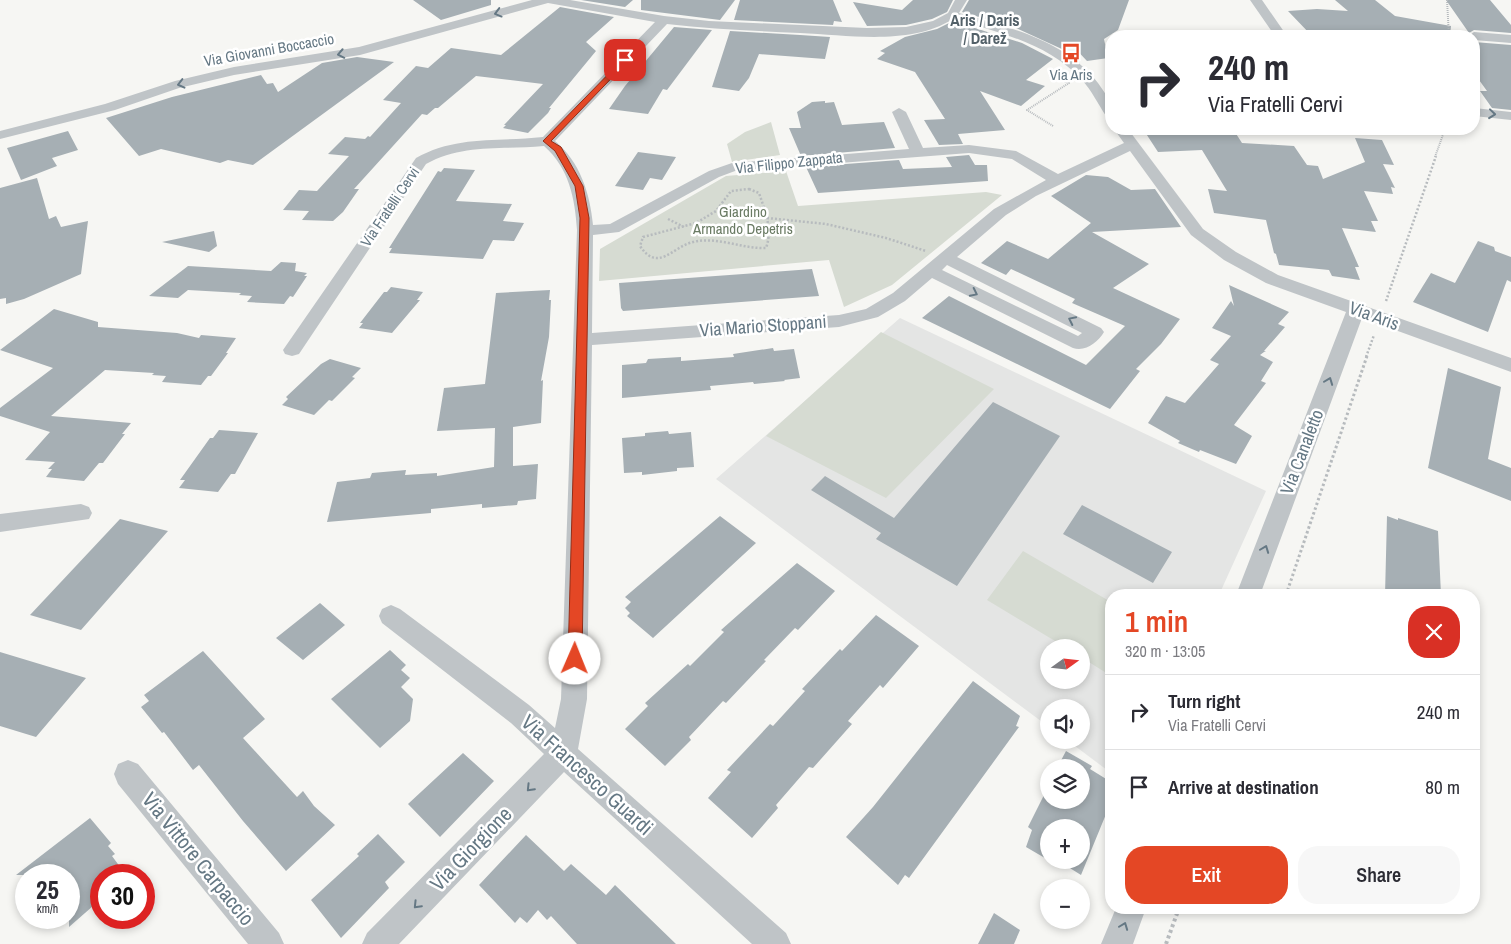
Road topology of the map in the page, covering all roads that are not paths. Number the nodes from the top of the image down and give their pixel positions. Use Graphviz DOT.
graph roads {
  1 [pos="545,0"];
  2 [pos="550,0"];
  3 [pos="961,0"];
  4 [pos="1256,0"];
  5 [pos="952,15"];
  6 [pos="664,20"];
  7 [pos="1277,30"];
  8 [pos="1480,37"];
  9 [pos="1511,39"];
  10 [pos="1105,95"];
  11 [pos="899,112"];
  12 [pos="1480,113"];
  13 [pos="1511,116"];
  14 [pos="32,127"];
  15 [pos="0,131"];
  16 [pos="0,135"];
  17 [pos="1125,135"];
  18 [pos="547,141"];
  19 [pos="1132,145"];
  20 [pos="917,151"];
  21 [pos="1057,180"];
  22 [pos="585,230"];
  23 [pos="946,258"];
  24 [pos="930,271"];
  25 [pos="1356,309"];
  26 [pos="581,340"];
  27 [pos="292,350"];
  28 [pos="1511,366"];
  29 [pos="81,513"];
  30 [pos="0,522"];
  31 [pos="1250,589"];
  32 [pos="391,616"];
  33 [pos="564,754"];
  34 [pos="128,774"];
  35 [pos="1129,914"];
  36 [pos="268,944"];
  37 [pos="378,944"];
  38 [pos="775,944"];
  39 [pos="1117,944"];
  1 -- 14 [label="street, Via Giovanni Boccaccio, one-way"];
  2 -- 6 [label="street"];
  3 -- 5 [label="street"];
  4 -- 7 [label="street"];
  5 -- 6 [label="street"];
  5 -- 10 [label="street"];
  6 -- 18 [label="street"];
  8 -- 9 [label="street"];
  11 -- 20 [label="street"];
  12 -- 13 [label="street, one-way"];
  14 -- 15 [label="street"];
  14 -- 16 [label="street, Via Giovanni Boccaccio"];
  17 -- 19 [label="street, Via Aris"];
  18 -- 22 [label="street"];
  18 -- 27 [label="street, Via Fratelli Cervi"];
  19 -- 21 [label="street, Via Mario Stoppani"];
  19 -- 25 [label="street, Via Aris"];
  20 -- 21 [label="street, Via Filippo Zappata"];
  20 -- 22 [label="street, Via Filippo Zappata"];
  21 -- 23 [label="street, Via Mario Stoppani"];
  22 -- 26 [label="street"];
  23 -- 24 [label="street, Via Mario Stoppani"];
  24 -- 23 [label="street, one-way"];
  24 -- 26 [label="street, Via Mario Stoppani"];
  25 -- 28 [label="street, Via Aris"];
  31 -- 25 [label="street, Via Canaletto, one-way"];
  26 -- 33 [label="street"];
  29 -- 30 [label="street"];
  32 -- 33 [label="street, Via Francesco Guardi"];
  33 -- 37 [label="street, Via Giorgione, one-way"];
  33 -- 38 [label="street, Via Francesco Guardi"];
  34 -- 36 [label="street, Via Vittore Carpaccio"];
  39 -- 35 [label="street, one-way"];
}
